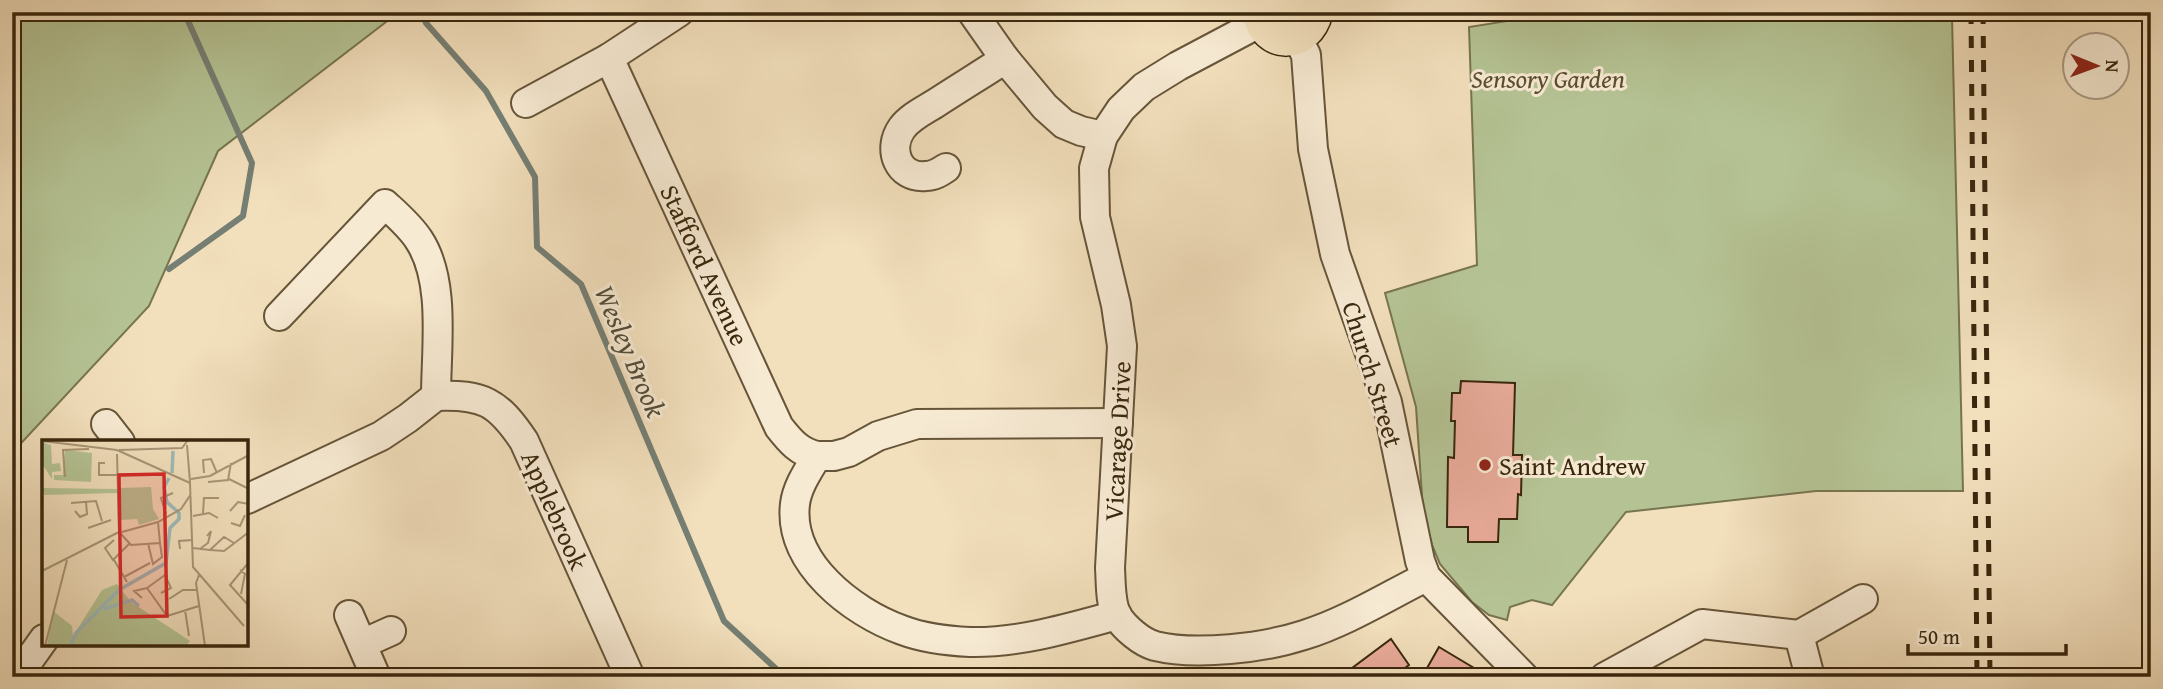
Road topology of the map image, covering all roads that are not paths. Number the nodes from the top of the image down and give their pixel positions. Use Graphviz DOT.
graph roads {
  1 [pos="679,12"];
  2 [pos="972,12"];
  3 [pos="1293,18"];
  4 [pos="609,58"];
  5 [pos="1004,59"];
  6 [pos="526,103"];
  7 [pos="1103,136"];
  8 [pos="946,168"];
  9 [pos="279,316"];
  10 [pos="436,396"];
  11 [pos="1118,423"];
  12 [pos="817,456"];
  13 [pos="248,499"];
  14 [pos="1426,577"];
  15 [pos="1863,599"];
  16 [pos="349,615"];
  17 [pos="1117,615"];
  18 [pos="391,631"];
  19 [pos="1799,635"];
  20 [pos="42,642"];
  21 [pos="362,644"];
  22 [pos="17,677"];
  23 [pos="376,677"];
  24 [pos="630,677"];
  25 [pos="1524,677"];
  26 [pos="1605,677"];
  27 [pos="1810,677"];
  1 -- 4 [label="street"];
  2 -- 5 [label="street"];
  3 -- 7 [label="street, Vicarage Drive"];
  3 -- 14 [label="street, Church Street"];
  4 -- 6 [label="street"];
  4 -- 12 [label="street, Stafford Avenue"];
  5 -- 7 [label="street"];
  5 -- 8 [label="street"];
  7 -- 11 [label="street, Vicarage Drive"];
  9 -- 10 [label="street"];
  10 -- 13 [label="street"];
  10 -- 24 [label="street, Applebrook"];
  11 -- 12 [label="street"];
  11 -- 17 [label="street, Vicarage Drive"];
  12 -- 17 [label="street"];
  14 -- 17 [label="street"];
  14 -- 25 [label="street, Church Street"];
  15 -- 19 [label="street"];
  16 -- 21 [label="street"];
  18 -- 21 [label="street"];
  19 -- 26 [label="street"];
  19 -- 27 [label="street"];
  20 -- 22 [label="street"];
  21 -- 23 [label="street"];
}
